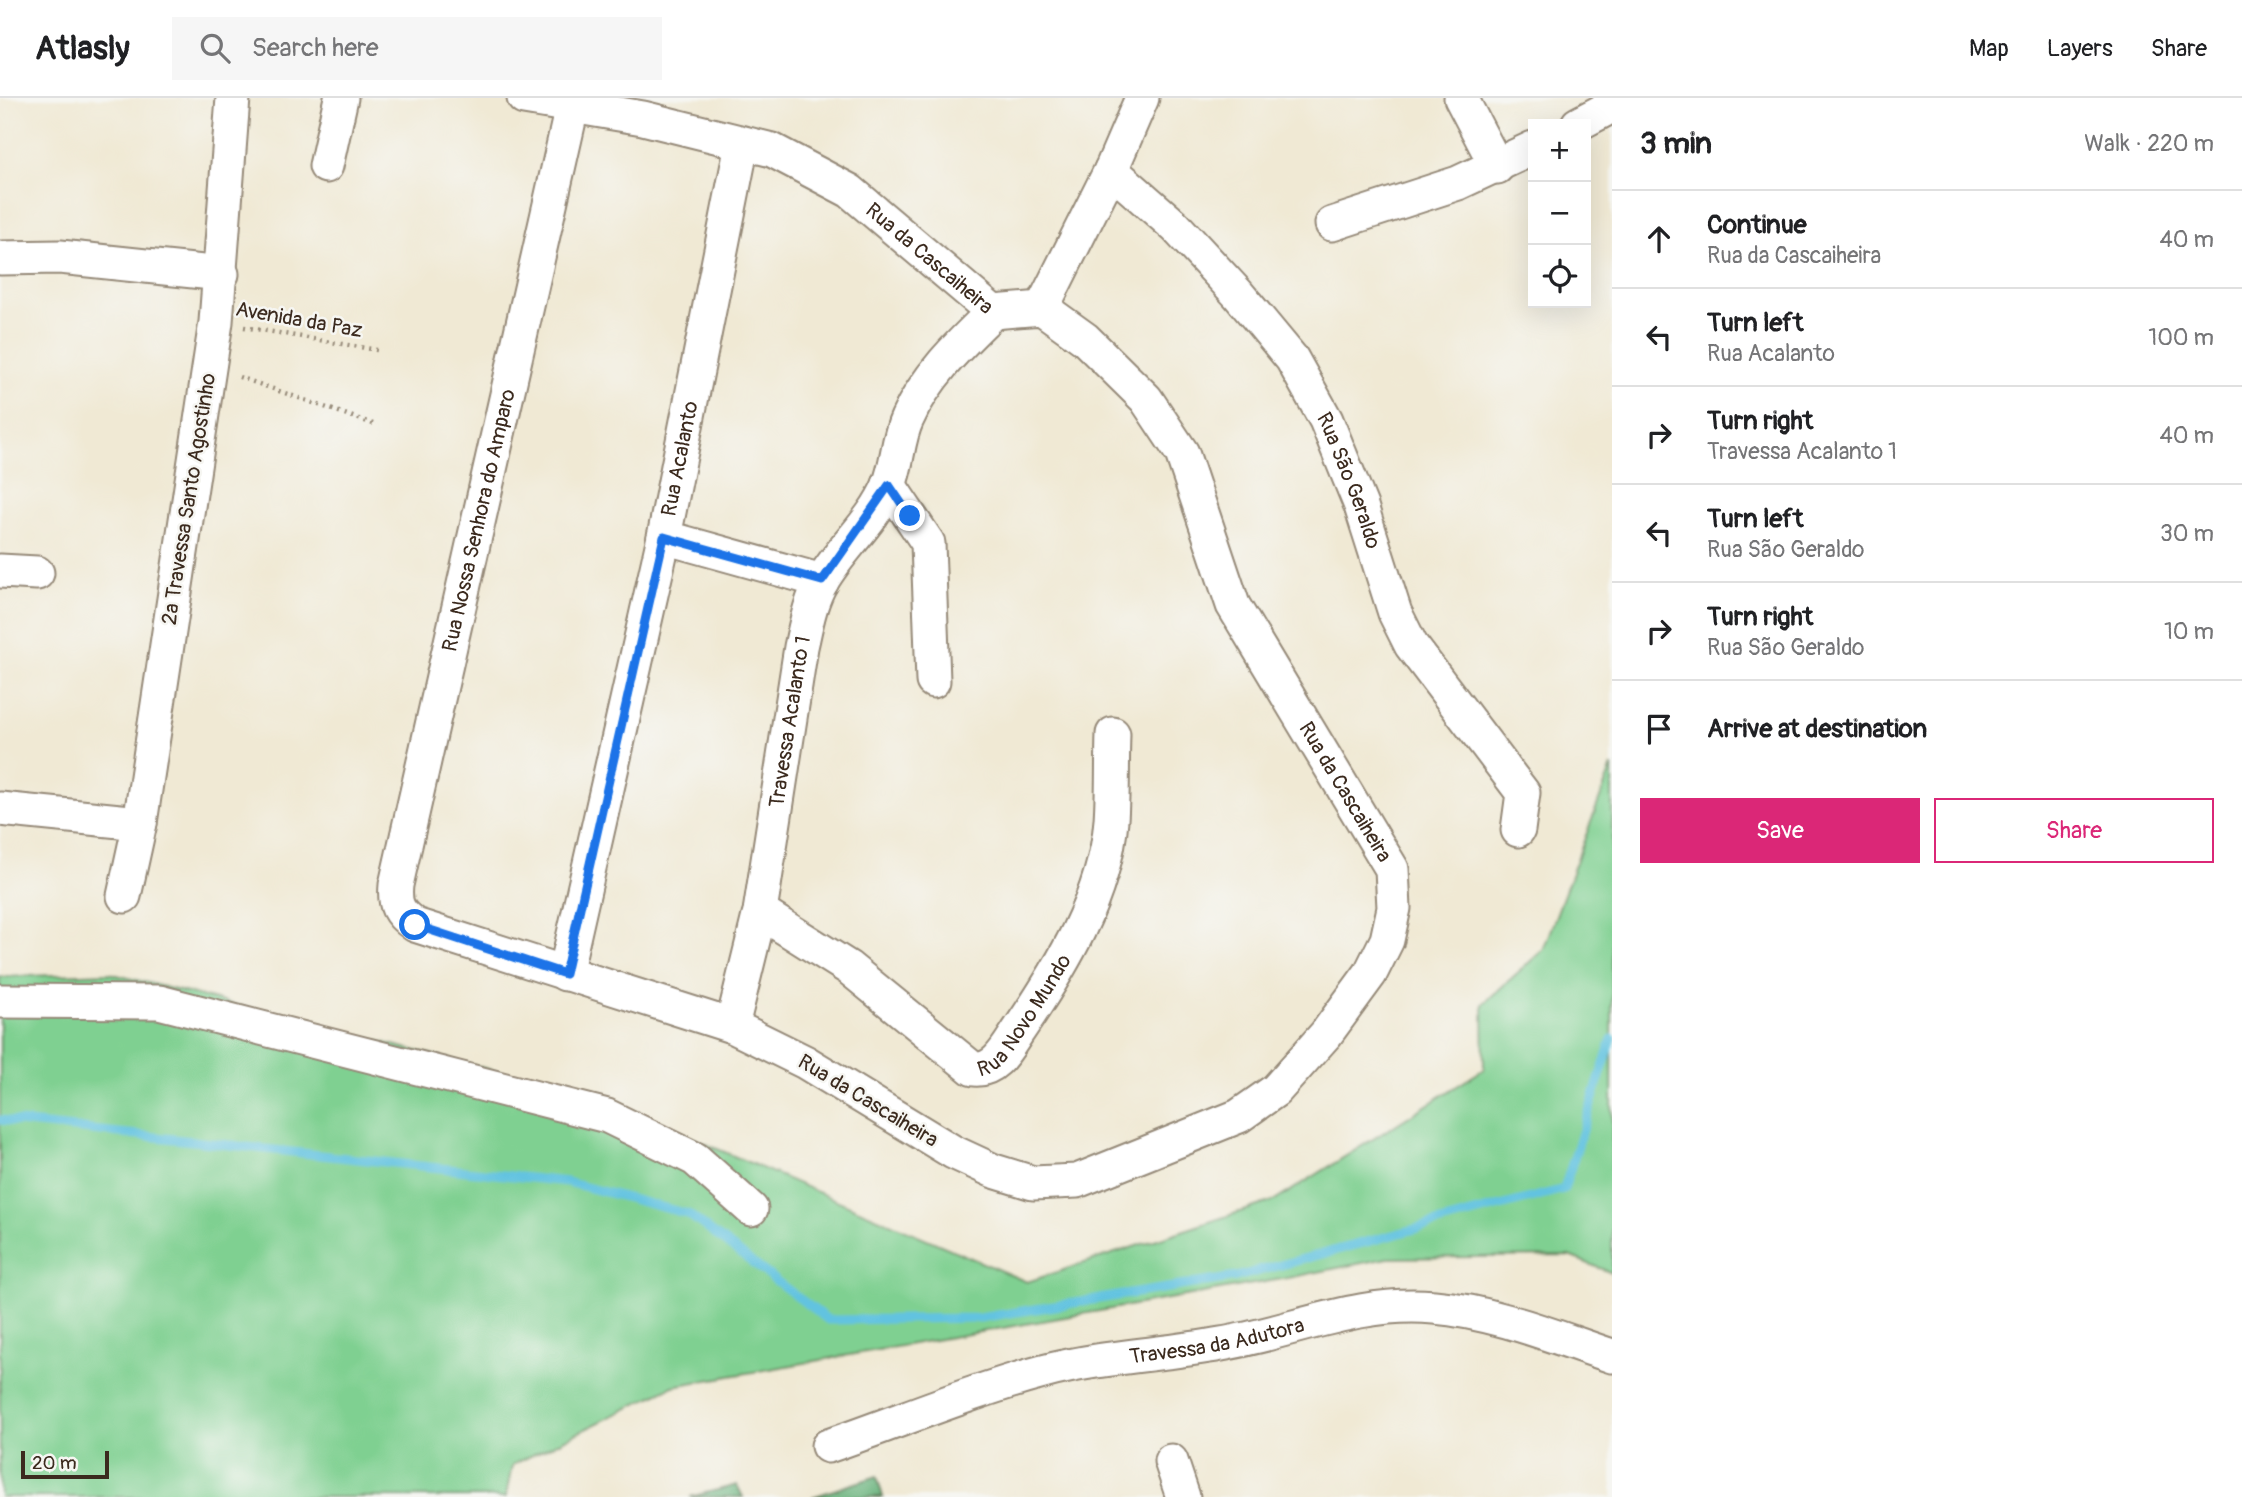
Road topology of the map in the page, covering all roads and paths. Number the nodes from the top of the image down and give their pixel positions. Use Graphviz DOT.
graph roads {
  1 [pos="233,98"];
  2 [pos="341,98"];
  3 [pos="524,98"];
  4 [pos="1142,98"];
  5 [pos="1461,98"];
  6 [pos="1612,106"];
  7 [pos="572,107"];
  8 [pos="648,108"];
  9 [pos="1587,119"];
  10 [pos="742,144"];
  11 [pos="1528,151"];
  12 [pos="326,166"];
  13 [pos="1497,167"];
  14 [pos="1111,170"];
  15 [pos="1332,225"];
  16 [pos="0,258"];
  17 [pos="222,274"];
  18 [pos="1042,308"];
  19 [pos="993,312"];
  20 [pos="216,322"];
  21 [pos="377,349"];
  22 [pos="209,367"];
  23 [pos="376,425"];
  24 [pos="889,485"];
  25 [pos="664,537"];
  26 [pos="0,571"];
  27 [pos="37,573"];
  28 [pos="822,581"];
  29 [pos="933,681"];
  30 [pos="1113,734"];
  31 [pos="0,809"];
  32 [pos="140,822"];
  33 [pos="1518,830"];
  34 [pos="124,896"];
  35 [pos="760,912"];
  36 [pos="415,925"];
  37 [pos="565,974"];
  38 [pos="0,1001"];
  39 [pos="732,1026"];
  40 [pos="751,1209"];
  41 [pos="1612,1356"];
  42 [pos="828,1446"];
  43 [pos="1171,1461"];
  44 [pos="1183,1497"];
  1 -- 17 [label="street, 2ª Travessa Santo Agostinho"];
  2 -- 12 [label="street"];
  3 -- 7 [label="street, Rua da Cascaiheira"];
  4 -- 14 [label="street"];
  5 -- 13 [label="street"];
  6 -- 9 [label="street"];
  7 -- 8 [label="street, Rua da Cascaiheira"];
  7 -- 36 [label="street, Rua Nossa Senhora do Amparo"];
  8 -- 10 [label="street, Rua da Cascaiheira"];
  10 -- 19 [label="street, Rua da Cascaiheira"];
  10 -- 25 [label="street, Rua Acalanto"];
  11 -- 13 [label="street"];
  13 -- 15 [label="street"];
  14 -- 18 [label="street"];
  14 -- 33 [label="street, Rua São Geraldo"];
  16 -- 17 [label="street"];
  17 -- 20 [label="street, 2ª Travessa Santo Agostinho"];
  18 -- 19 [label="street, Rua da Cascaiheira"];
  18 -- 39 [label="street, Rua da Cascaiheira"];
  19 -- 24 [label="street"];
  20 -- 21 [label="path, Avenida da Paz"];
  20 -- 22 [label="street, 2ª Travessa Santo Agostinho"];
  22 -- 23 [label="path"];
  22 -- 32 [label="street, 2ª Travessa Santo Agostinho"];
  24 -- 28 [label="street"];
  24 -- 29 [label="street"];
  25 -- 28 [label="street"];
  25 -- 37 [label="street, Rua Acalanto"];
  26 -- 27 [label="street"];
  28 -- 35 [label="street, Travessa Acalanto 1"];
  30 -- 35 [label="street, Rua Novo Mundo"];
  31 -- 32 [label="street"];
  32 -- 34 [label="street, 2ª Travessa Santo Agostinho"];
  35 -- 39 [label="street, Travessa Acalanto 1"];
  36 -- 37 [label="street, Rua da Cascaiheira"];
  37 -- 39 [label="street, Rua da Cascaiheira"];
  38 -- 40 [label="street"];
  41 -- 42 [label="street, Travessa da Adutora"];
  43 -- 44 [label="street"];
}
